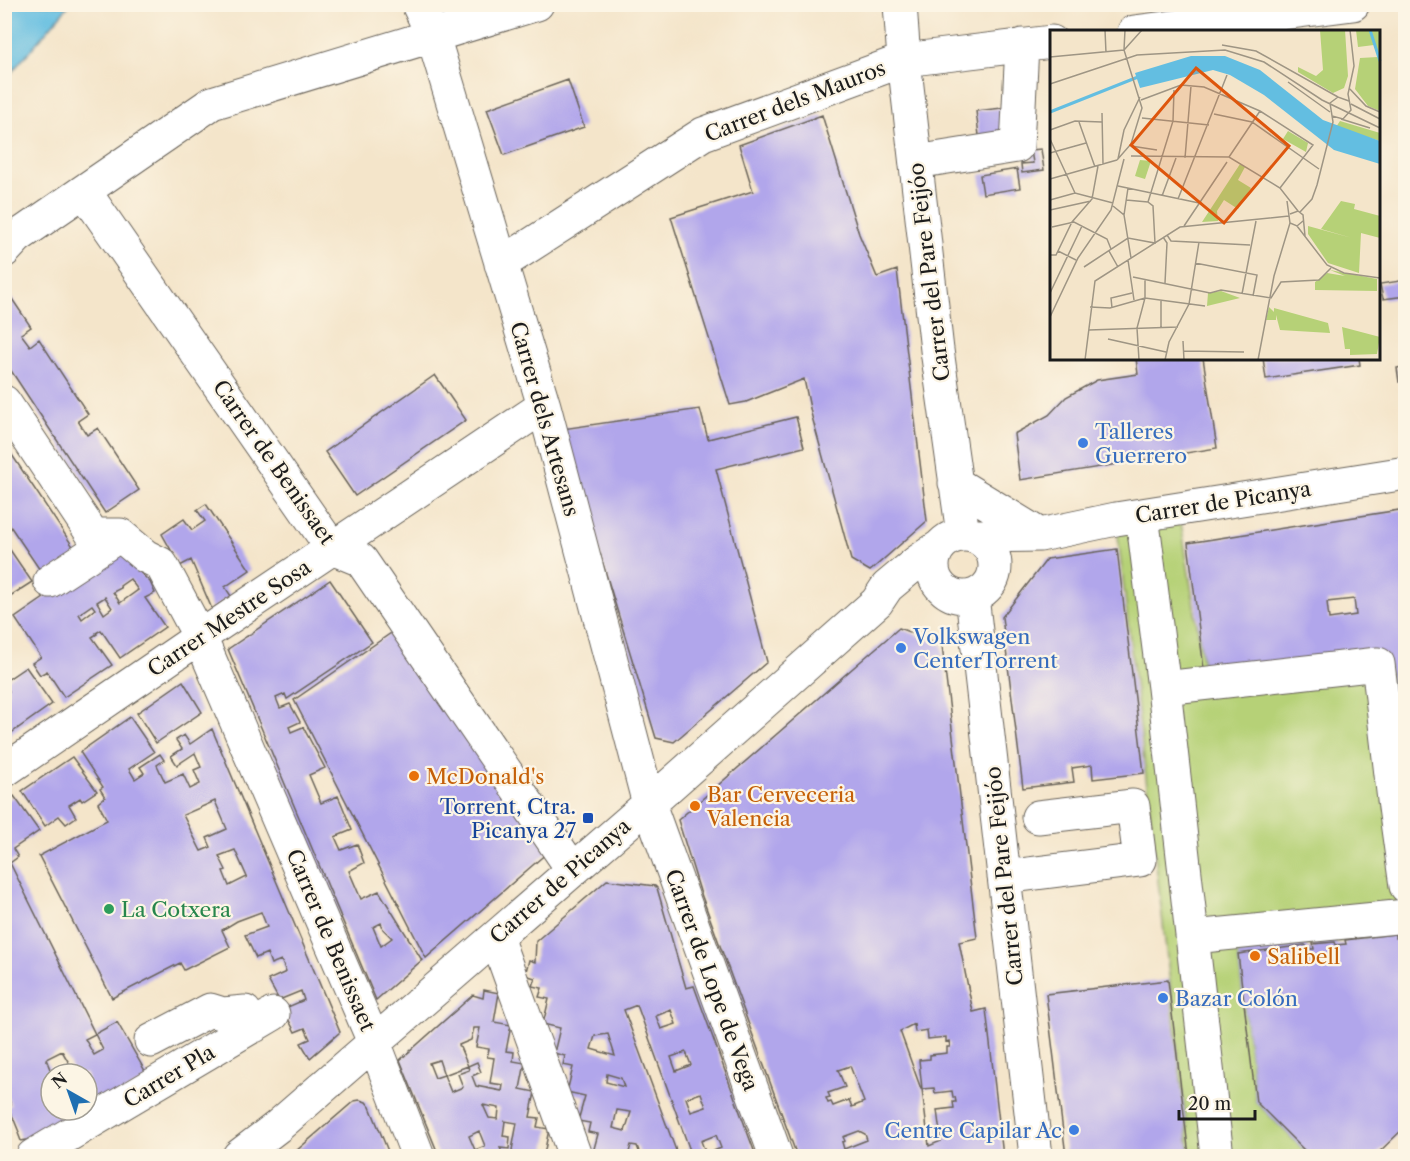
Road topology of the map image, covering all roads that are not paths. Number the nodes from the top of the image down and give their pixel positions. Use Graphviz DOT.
graph roads {
  1 [pos="418,4"];
  2 [pos="537,4"];
  3 [pos="900,4"];
  4 [pos="1353,4"];
  5 [pos="1150,30"];
  6 [pos="433,36"];
  7 [pos="1037,43"];
  8 [pos="904,60"];
  9 [pos="916,162"];
  10 [pos="84,191"];
  11 [pos="4,251"];
  12 [pos="501,264"];
  13 [pos="4,402"];
  14 [pos="544,406"];
  15 [pos="1406,473"];
  16 [pos="955,483"];
  17 [pos="1142,515"];
  18 [pos="120,535"];
  19 [pos="1040,535"];
  20 [pos="958,539"];
  21 [pos="332,548"];
  22 [pos="995,566"];
  23 [pos="50,581"];
  24 [pos="958,593"];
  25 [pos="877,602"];
  26 [pos="200,637"];
  27 [pos="1164,688"];
  28 [pos="4,771"];
  29 [pos="1400,799"];
  30 [pos="649,804"];
  31 [pos="1038,817"];
  32 [pos="573,870"];
  33 [pos="1004,877"];
  34 [pos="1406,886"];
  35 [pos="1406,916"];
  36 [pos="496,937"];
  37 [pos="1193,937"];
  38 [pos="151,1041"];
  39 [pos="374,1042"];
  40 [pos="279,1143"];
  41 [pos="33,1156"];
  42 [pos="239,1156"];
  43 [pos="418,1156"];
  44 [pos="575,1156"];
  45 [pos="776,1156"];
  46 [pos="1036,1156"];
  47 [pos="1218,1156"];
  1 -- 6 [label="street, Carrer dels Artesans"];
  2 -- 6 [label="street"];
  3 -- 8 [label="street, Carrer del Pare Feijóo"];
  4 -- 5 [label="street"];
  6 -- 10 [label="street"];
  6 -- 12 [label="street, Carrer dels Artesans"];
  7 -- 8 [label="street, Carrer dels Mauros"];
  7 -- 9 [label="street"];
  8 -- 9 [label="street, Carrer del Pare Feijóo"];
  8 -- 12 [label="street, Carrer dels Mauros"];
  9 -- 16 [label="street, Carrer del Pare Feijóo"];
  10 -- 11 [label="street"];
  10 -- 21 [label="street, Carrer de Benissaet"];
  12 -- 14 [label="street, Carrer dels Artesans"];
  13 -- 18 [label="street"];
  14 -- 21 [label="street, Carrer Mestre Sosa"];
  14 -- 30 [label="street, Carrer dels Artesans"];
  15 -- 17 [label="street, Carrer de Picanya"];
  16 -- 19 [label="street"];
  16 -- 20 [label="street, Carrer del Pare Feijóo"];
  17 -- 19 [label="street, Carrer de Picanya"];
  17 -- 27 [label="street"];
  18 -- 23 [label="street"];
  18 -- 26 [label="street, Carrer de Benissaet"];
  19 -- 20 [label="street, Carrer de Picanya"];
  19 -- 22 [label="street, Carrer de Picanya"];
  20 -- 22 [label="street"];
  20 -- 24 [label="street"];
  20 -- 25 [label="street, Carrer de Picanya"];
  21 -- 26 [label="street, Carrer Mestre Sosa"];
  21 -- 32 [label="street, Carrer de Benissaet"];
  22 -- 24 [label="street"];
  24 -- 25 [label="street"];
  24 -- 33 [label="street, Carrer del Pare Feijóo"];
  25 -- 30 [label="street, Carrer de Picanya"];
  26 -- 28 [label="street, Carrer Mestre Sosa"];
  26 -- 39 [label="street, Carrer de Benissaet"];
  27 -- 29 [label="street"];
  27 -- 37 [label="street"];
  29 -- 34 [label="street"];
  30 -- 32 [label="street, Carrer de Picanya"];
  30 -- 45 [label="street, Carrer de Lope de Vega"];
  31 -- 33 [label="street"];
  32 -- 36 [label="street, Carrer de Picanya"];
  33 -- 46 [label="street, Carrer del Pare Feijóo"];
  35 -- 37 [label="street"];
  36 -- 39 [label="street, Carrer de Picanya"];
  36 -- 44 [label="street"];
  37 -- 47 [label="street"];
  38 -- 41 [label="street, Carrer Pla"];
  39 -- 40 [label="street, Carrer de Picanya"];
  39 -- 43 [label="street, Carrer de Benissaet"];
  40 -- 42 [label="street, Carrer de Picanya"];
}
